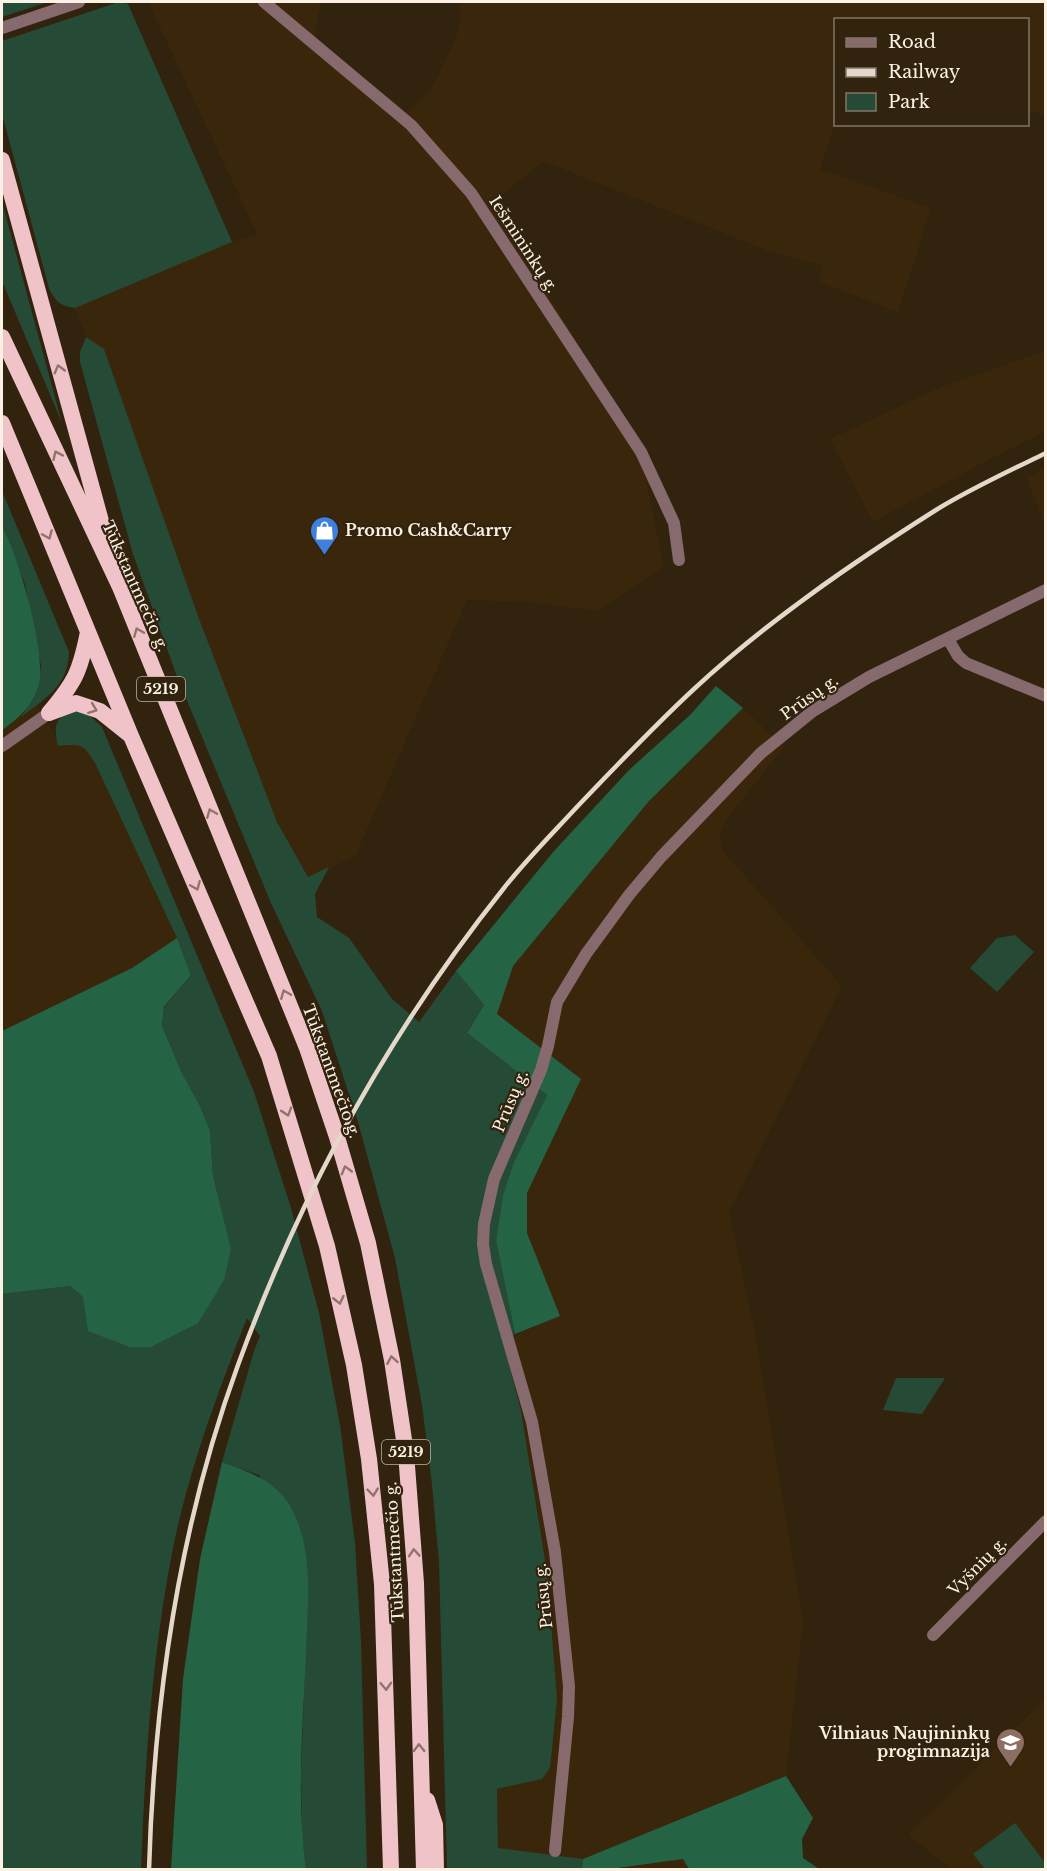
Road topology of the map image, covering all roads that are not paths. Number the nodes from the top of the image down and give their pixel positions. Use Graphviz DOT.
graph roads {
  1 [pos="79,2"];
  2 [pos="264,2"];
  3 [pos="2,28"];
  4 [pos="2,160"];
  5 [pos="2,337"];
  6 [pos="2,423"];
  7 [pos="679,560"];
  8 [pos="120,587"];
  9 [pos="1046,590"];
  10 [pos="88,632"];
  11 [pos="948,639"];
  12 [pos="1046,696"];
  13 [pos="49,713"];
  14 [pos="131,736"];
  15 [pos="2,746"];
  16 [pos="1046,1521"];
  17 [pos="933,1635"];
  18 [pos="420,1778"];
  19 [pos="555,1851"];
  20 [pos="391,1869"];
  21 [pos="424,1869"];
  22 [pos="436,1869"];
  1 -- 3 [label="street"];
  2 -- 7 [label="street, Iešmininkų g."];
  8 -- 4 [label="highway, one-way"];
  8 -- 5 [label="highway, Tūkstantmečio g. / 5219, one-way"];
  6 -- 10 [label="highway, Tūkstantmečio g. / 5219, one-way"];
  18 -- 8 [label="highway, Tūkstantmečio g. / 5219, one-way"];
  9 -- 11 [label="street, Prūsų g."];
  10 -- 13 [label="highway"];
  10 -- 14 [label="highway, Tūkstantmečio g. / 5219"];
  11 -- 12 [label="street"];
  11 -- 19 [label="street, Prūsų g."];
  13 -- 14 [label="highway, one-way"];
  13 -- 15 [label="street"];
  14 -- 20 [label="highway, Tūkstantmečio g. / 5219, one-way"];
  16 -- 17 [label="street, Vyšnių g."];
  18 -- 21 [label="highway, Tūkstantmečio g. / 5219"];
  18 -- 22 [label="highway"];
}
